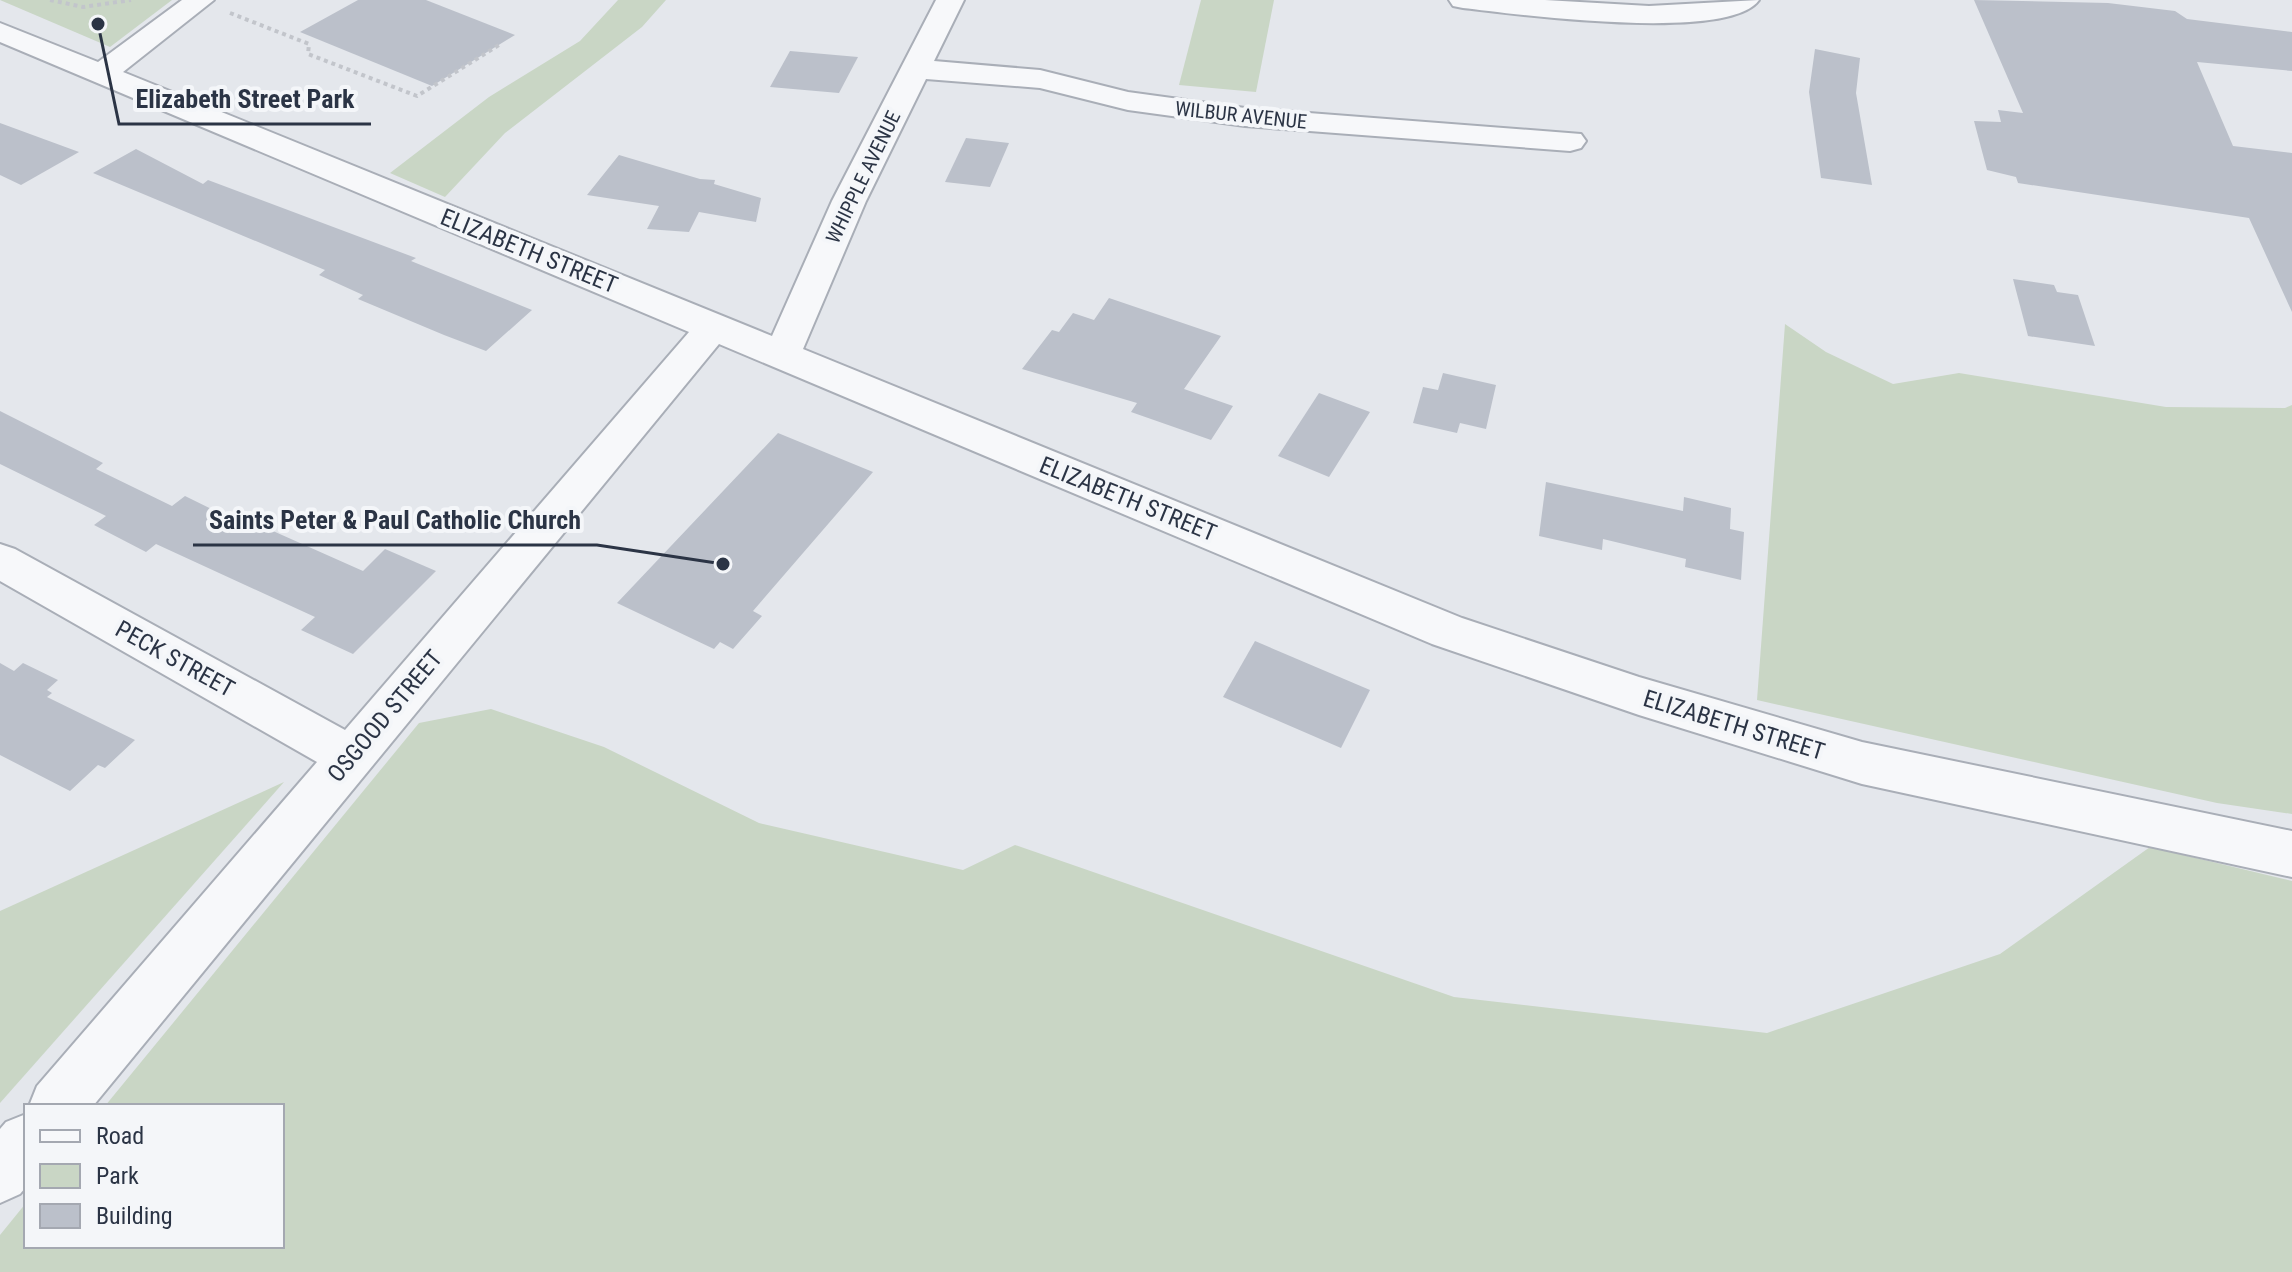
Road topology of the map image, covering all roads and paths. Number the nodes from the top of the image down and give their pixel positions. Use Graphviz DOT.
graph roads {
  1 [pos="50,0"];
  2 [pos="131,0"];
  3 [pos="950,0"];
  4 [pos="1463,0"];
  5 [pos="1745,0"];
  6 [pos="212,5"];
  7 [pos="1641,7"];
  8 [pos="0,32"];
  9 [pos="499,45"];
  10 [pos="916,69"];
  11 [pos="101,74"];
  12 [pos="308,91"];
  13 [pos="272,112"];
  14 [pos="1570,141"];
  15 [pos="713,327"];
  16 [pos="782,356"];
  17 [pos="0,561"];
  18 [pos="350,757"];
  19 [pos="2292,854"];
  20 [pos="59,1104"];
  21 [pos="24,1144"];
  22 [pos="0,1174"];
  1 -- 2 [label="path"];
  3 -- 10 [label="street, WHIPPLE AVENUE"];
  4 -- 7 [label="street"];
  5 -- 7 [label="street"];
  6 -- 9 [label="path"];
  6 -- 11 [label="street"];
  8 -- 11 [label="street, ELIZABETH STREET"];
  10 -- 14 [label="street, WILBUR AVENUE"];
  10 -- 16 [label="street, WHIPPLE AVENUE"];
  11 -- 15 [label="street, ELIZABETH STREET"];
  12 -- 13 [label="path"];
  15 -- 16 [label="street, ELIZABETH STREET"];
  15 -- 18 [label="street, OSGOOD STREET"];
  16 -- 19 [label="street, ELIZABETH STREET"];
  17 -- 18 [label="street, PECK STREET"];
  18 -- 20 [label="street, OSGOOD STREET"];
  21 -- 22 [label="street"];
}
